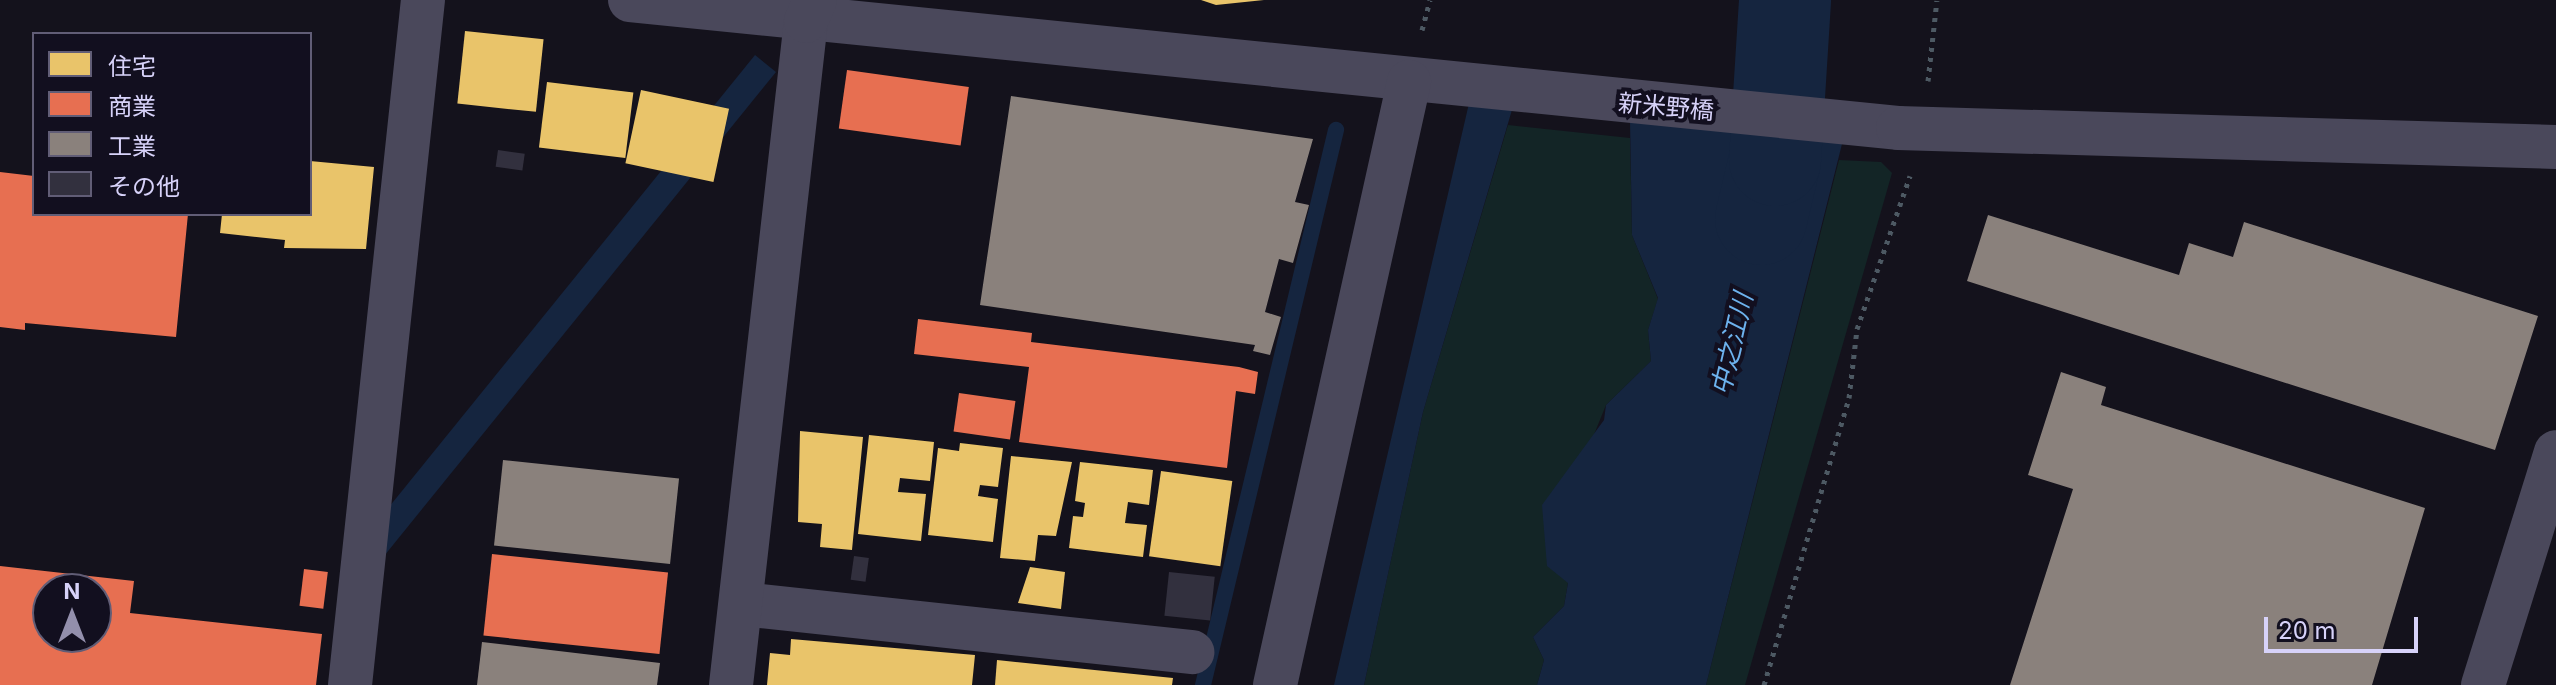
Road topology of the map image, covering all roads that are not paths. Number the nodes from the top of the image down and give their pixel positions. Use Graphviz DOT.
graph roads {
  1 [pos="423,0"];
  2 [pos="630,0"];
  3 [pos="811,11"];
  4 [pos="1421,84"];
  5 [pos="2556,147"];
  6 [pos="2556,452"];
  7 [pos="741,604"];
  8 [pos="1192,652"];
  9 [pos="350,685"];
  10 [pos="731,685"];
  11 [pos="1275,685"];
  12 [pos="2483,685"];
  1 -- 9 [label="street"];
  2 -- 3 [label="street, 新米野橋"];
  3 -- 4 [label="street, 新米野橋"];
  3 -- 7 [label="street"];
  4 -- 5 [label="street, 新米野橋"];
  4 -- 11 [label="street"];
  6 -- 12 [label="street"];
  7 -- 8 [label="street"];
  7 -- 10 [label="street"];
}
